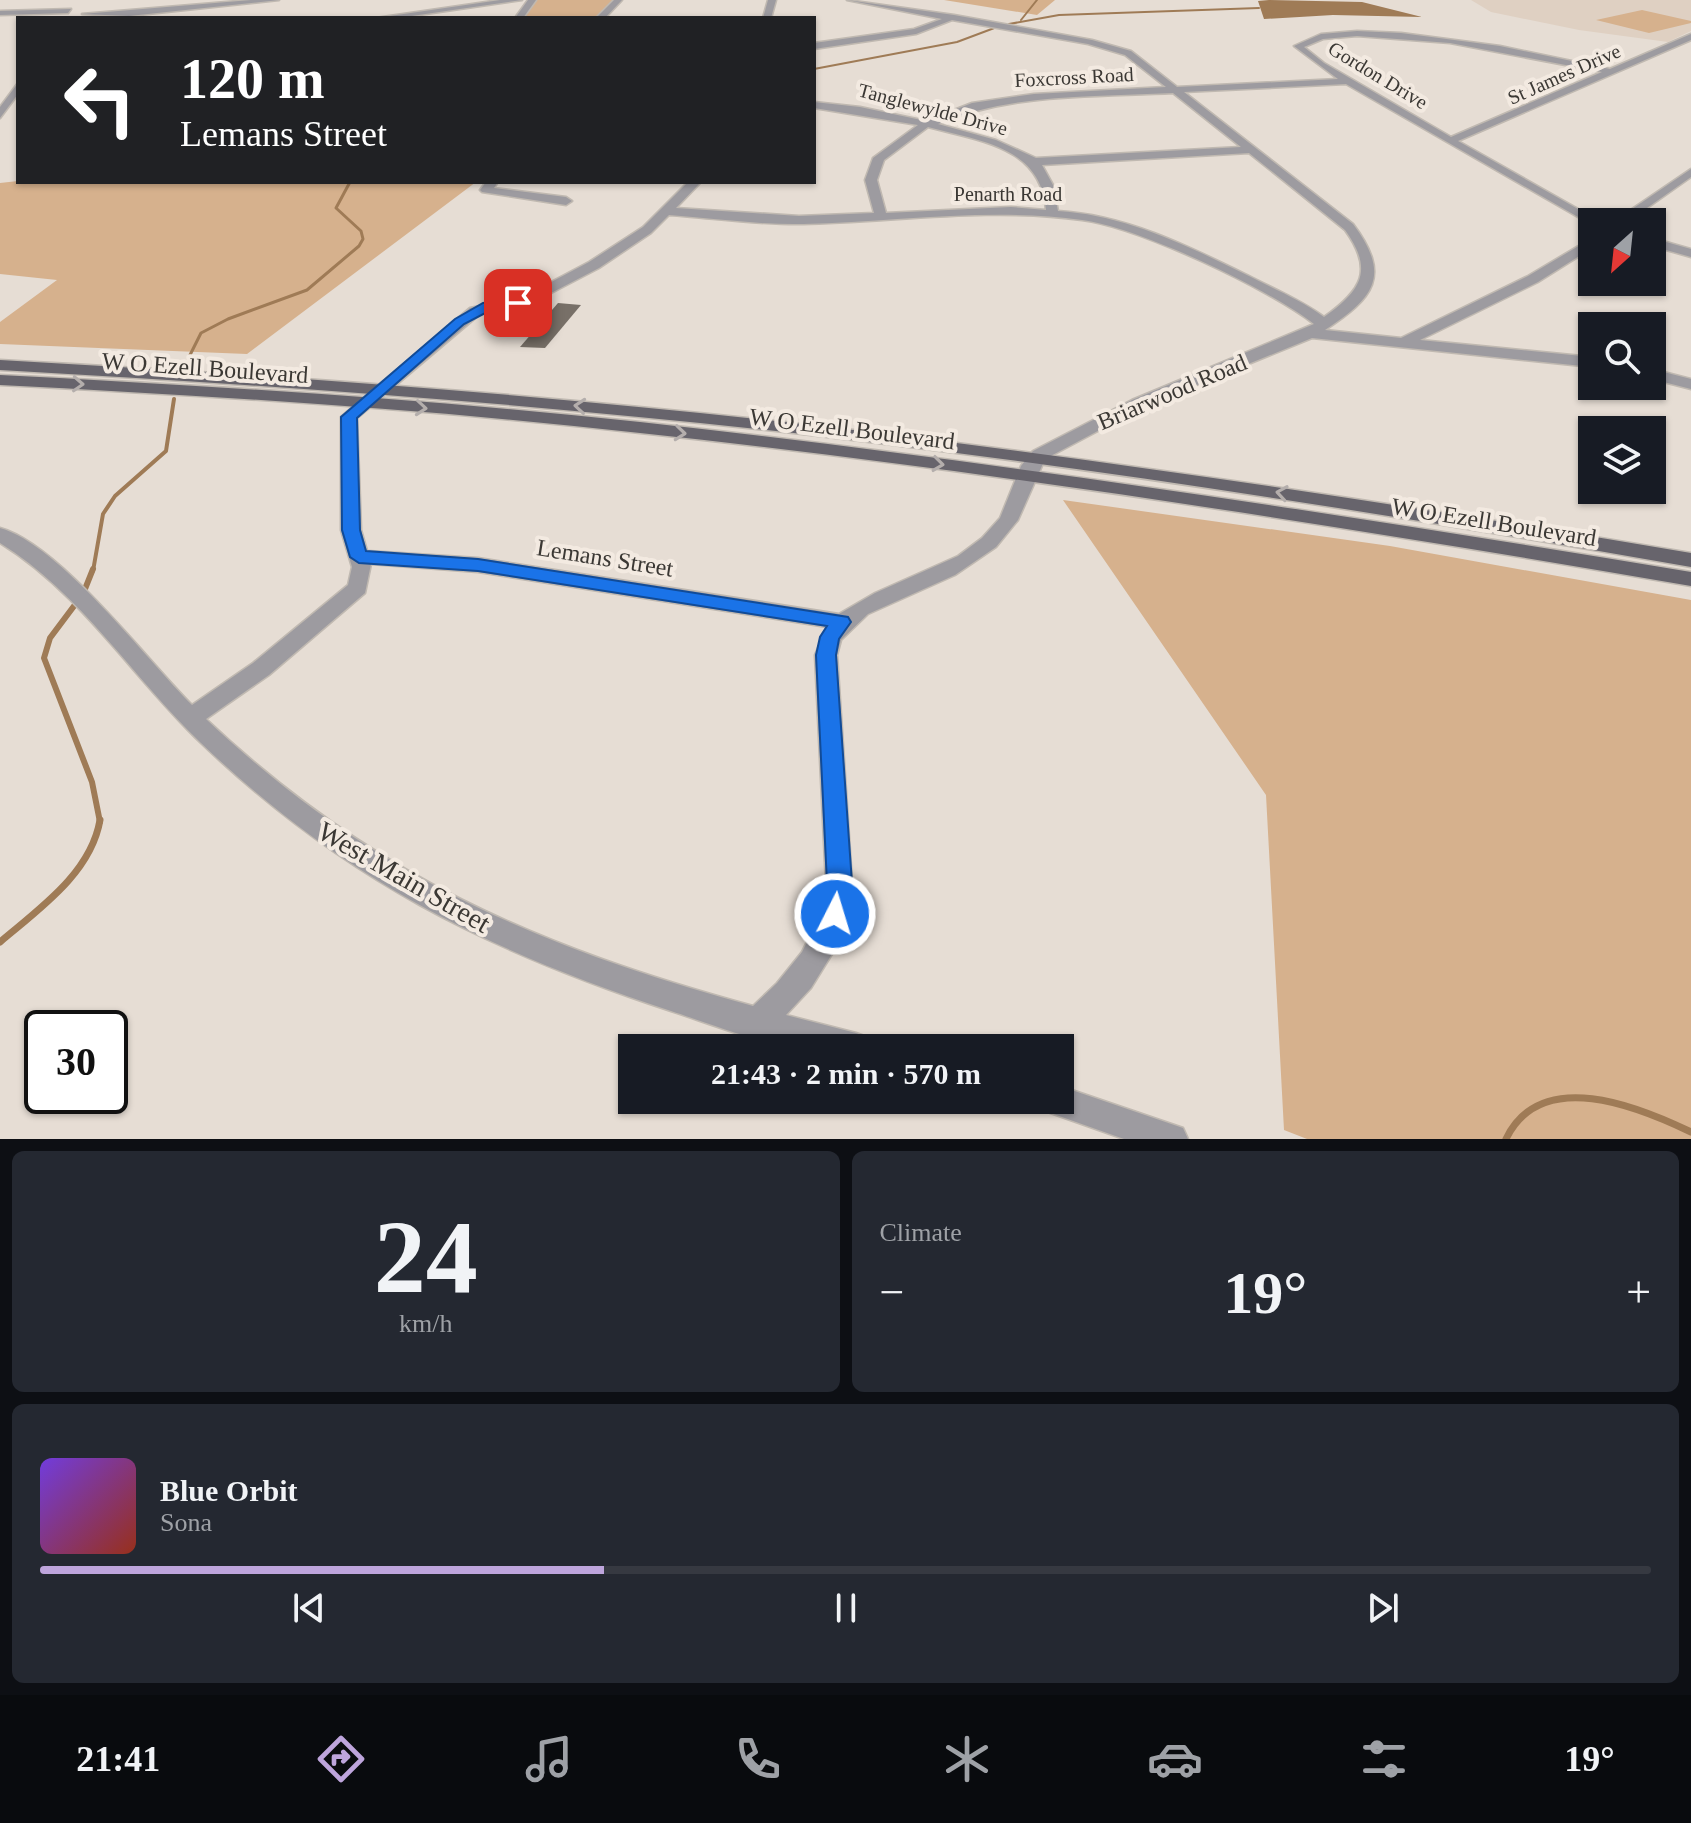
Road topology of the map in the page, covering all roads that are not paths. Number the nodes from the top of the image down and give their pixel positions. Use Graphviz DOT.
graph roads {
  1 [pos="275,0"];
  2 [pos="518,0"];
  3 [pos="618,0"];
  4 [pos="851,0"];
  5 [pos="48,2"];
  6 [pos="68,11"];
  7 [pos="21,12"];
  8 [pos="86,14"];
  9 [pos="0,15"];
  10 [pos="96,16"];
  11 [pos="395,16"];
  12 [pos="602,16"];
  13 [pos="956,17"];
  14 [pos="1050,34"];
  15 [pos="1691,37"];
  16 [pos="1039,41"];
  17 [pos="816,46"];
  18 [pos="1613,72"];
  19 [pos="16,80"];
  20 [pos="1349,81"];
  21 [pos="1173,90"];
  22 [pos="816,105"];
  23 [pos="0,115"];
  24 [pos="925,125"];
  25 [pos="1450,141"];
  26 [pos="1252,150"];
  27 [pos="1033,162"];
  28 [pos="1691,172"];
  29 [pos="490,184"];
  30 [pos="693,184"];
  31 [pos="566,201"];
  32 [pos="1639,208"];
  33 [pos="668,211"];
  34 [pos="1052,212"];
  35 [pos="1578,213"];
  36 [pos="881,217"];
  37 [pos="1666,246"];
  38 [pos="1578,251"];
  39 [pos="1691,253"];
  40 [pos="1317,328"];
  41 [pos="1402,343"];
  42 [pos="1578,361"];
  43 [pos="0,365"];
  44 [pos="1666,378"];
  45 [pos="0,380"];
  46 [pos="1691,384"];
  47 [pos="385,389"];
  48 [pos="368,403"];
  49 [pos="1031,466"];
  50 [pos="1331,501"];
  51 [pos="1339,521"];
  52 [pos="0,534"];
  53 [pos="359,557"];
  54 [pos="1691,560"];
  55 [pos="1691,579"];
  56 [pos="841,622"];
  57 [pos="191,718"];
  58 [pos="756,1023"];
  59 [pos="800,1034"];
  60 [pos="1074,1106"];
  61 [pos="1172,1139"];
  1 -- 8 [label="street"];
  2 -- 11 [label="street"];
  3 -- 12 [label="street"];
  4 -- 13 [label="street, Briarwood Road"];
  5 -- 6 [label="street"];
  5 -- 7 [label="street"];
  6 -- 7 [label="street"];
  6 -- 8 [label="street"];
  7 -- 9 [label="street"];
  8 -- 10 [label="street"];
  13 -- 14 [label="street, Briarwood Road"];
  13 -- 17 [label="street"];
  14 -- 16 [label="street"];
  14 -- 21 [label="street, Briarwood Road"];
  15 -- 18 [label="street, St James Drive"];
  18 -- 20 [label="street, Gordon Drive"];
  18 -- 25 [label="street, St James Drive"];
  19 -- 23 [label="street"];
  20 -- 21 [label="street, Foxcross Road"];
  20 -- 25 [label="street, Gordon Drive"];
  21 -- 24 [label="street, Foxcross Road"];
  21 -- 26 [label="street, Briarwood Road"];
  22 -- 24 [label="street, Tanglewylde Drive"];
  24 -- 27 [label="street, Tanglewylde Drive"];
  24 -- 36 [label="street, Foxcross Road"];
  25 -- 35 [label="street, Gordon Drive"];
  26 -- 27 [label="street"];
  26 -- 40 [label="street, Briarwood Road"];
  27 -- 34 [label="street"];
  28 -- 32 [label="street"];
  29 -- 31 [label="street"];
  30 -- 33 [label="street"];
  33 -- 36 [label="street, Penarth Road"];
  33 -- 47 [label="street"];
  34 -- 36 [label="street, Penarth Road"];
  34 -- 40 [label="street, Penarth Road"];
  37 -- 39 [label="street"];
  38 -- 41 [label="street"];
  40 -- 41 [label="street, Penarth Road"];
  40 -- 49 [label="street, Briarwood Road"];
  41 -- 42 [label="street, Penarth Road"];
  43 -- 47 [label="main road, W O Ezell Boulevard"];
  44 -- 46 [label="street"];
  45 -- 48 [label="main road, W O Ezell Boulevard, one-way"];
  47 -- 48 [label="street"];
  49 -- 47 [label="main road, W O Ezell Boulevard, one-way"];
  48 -- 49 [label="main road, W O Ezell Boulevard, one-way"];
  48 -- 53 [label="street"];
  50 -- 49 [label="main road, W O Ezell Boulevard, one-way"];
  49 -- 51 [label="main road, W O Ezell Boulevard"];
  49 -- 56 [label="street"];
  50 -- 51 [label="main road"];
  50 -- 54 [label="main road, W O Ezell Boulevard"];
  51 -- 55 [label="main road, W O Ezell Boulevard"];
  52 -- 57 [label="street, West Main Street"];
  53 -- 56 [label="street, Lemans Street"];
  53 -- 57 [label="street"];
  56 -- 58 [label="street"];
  57 -- 58 [label="street, West Main Street"];
  58 -- 59 [label="street, West Main Street"];
  60 -- 61 [label="street"];
}
